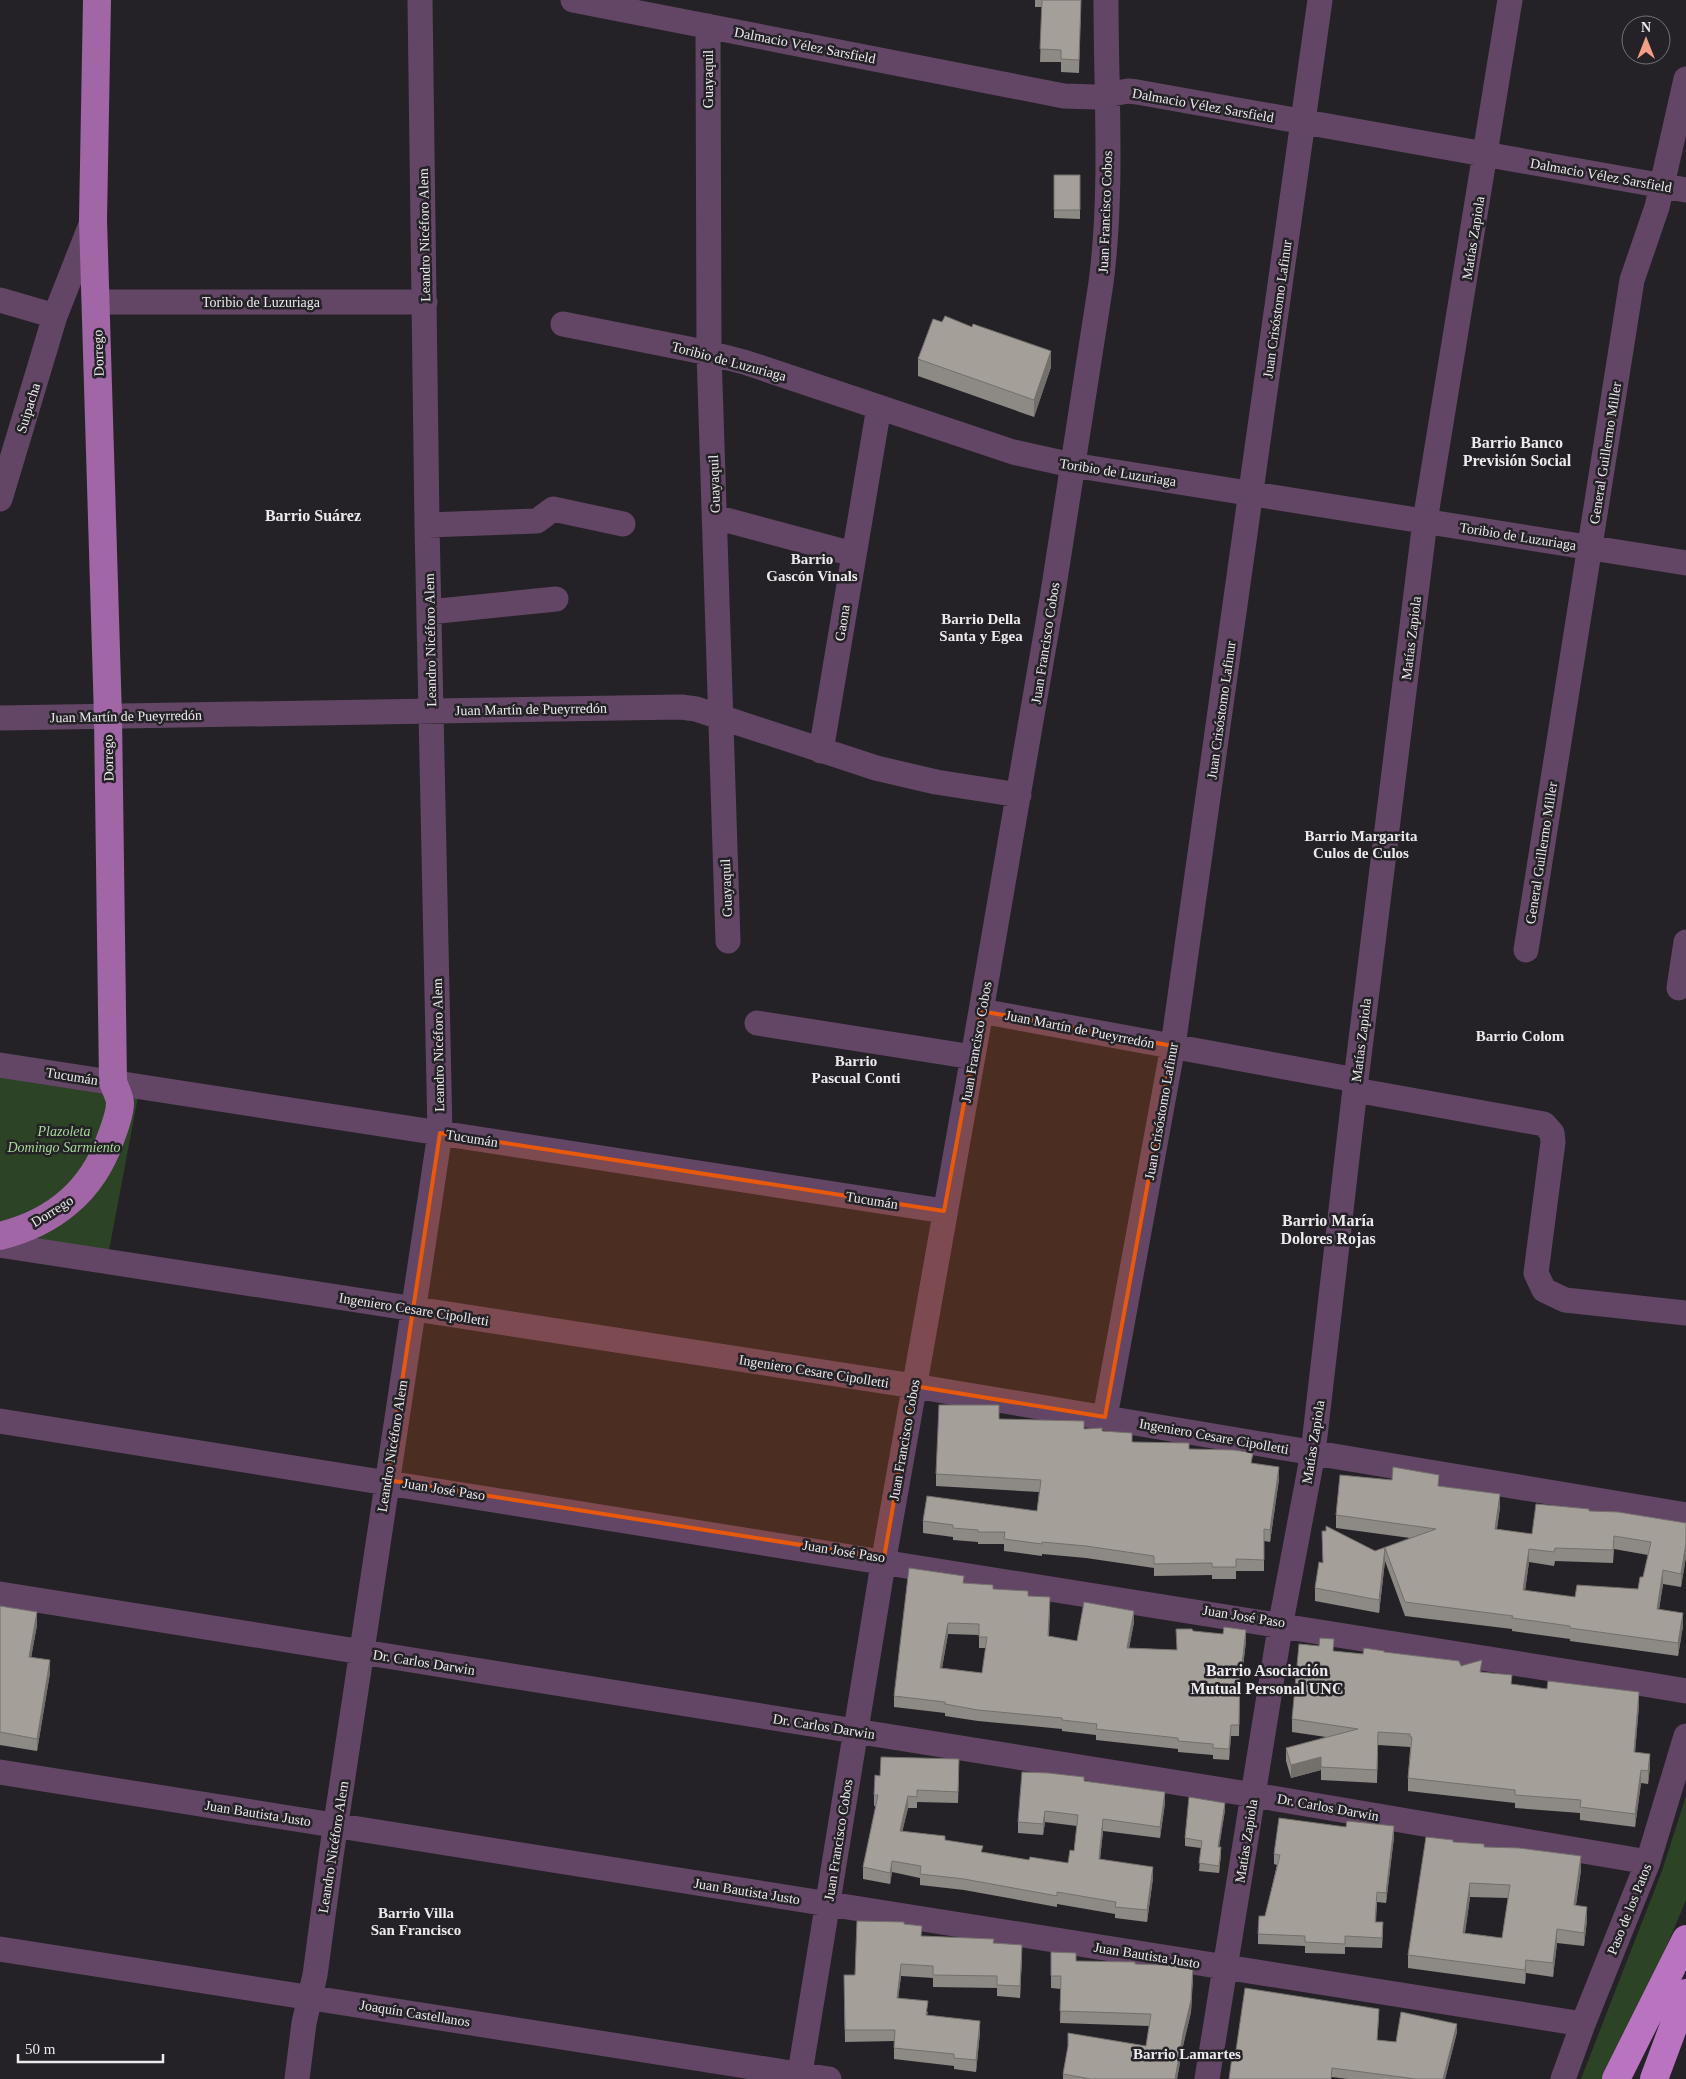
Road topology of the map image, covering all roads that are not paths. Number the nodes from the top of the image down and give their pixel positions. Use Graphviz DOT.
graph roads {
  1 [pos="97,0"];
  2 [pos="420,0"];
  3 [pos="573,0"];
  4 [pos="1106,0"];
  5 [pos="1320,0"];
  6 [pos="1510,0"];
  7 [pos="708,26"];
  8 [pos="1686,79"];
  9 [pos="1107,96"];
  10 [pos="1303,122"];
  11 [pos="1486,154"];
  12 [pos="1674,188"];
  13 [pos="93,220"];
  14 [pos="0,300"];
  15 [pos="96,302"];
  16 [pos="425,302"];
  17 [pos="55,316"];
  18 [pos="563,324"];
  19 [pos="709,353"];
  20 [pos="879,407"];
  21 [pos="1072,465"];
  22 [pos="1251,493"];
  23 [pos="0,499"];
  24 [pos="715,517"];
  25 [pos="1426,521"];
  26 [pos="623,524"];
  27 [pos="427,525"];
  28 [pos="1590,547"];
  29 [pos="853,554"];
  30 [pos="1686,563"];
  31 [pos="556,599"];
  32 [pos="429,612"];
  33 [pos="432,710"];
  34 [pos="108,717"];
  35 [pos="721,717"];
  36 [pos="0,718"];
  37 [pos="821,751"];
  38 [pos="1019,795"];
  39 [pos="728,942"];
  40 [pos="1686,942"];
  41 [pos="1526,950"];
  42 [pos="1679,988"];
  43 [pos="982,1011"];
  44 [pos="757,1023"];
  45 [pos="1174,1046"];
  46 [pos="973,1057"];
  47 [pos="0,1065"];
  48 [pos="113,1082"];
  49 [pos="1356,1085"];
  50 [pos="440,1133"];
  51 [pos="944,1211"];
  52 [pos="0,1236"];
  53 [pos="0,1245"];
  54 [pos="413,1308"];
  55 [pos="1686,1313"];
  56 [pos="914,1386"];
  57 [pos="1105,1417"];
  58 [pos="0,1421"];
  59 [pos="1313,1453"];
  60 [pos="386,1480"];
  61 [pos="1686,1514"];
  62 [pos="884,1558"];
  63 [pos="0,1594"];
  64 [pos="1282,1622"];
  65 [pos="361,1652"];
  66 [pos="1686,1691"];
  67 [pos="854,1730"];
  68 [pos="1686,1736"];
  69 [pos="0,1772"];
  70 [pos="1254,1795"];
  71 [pos="336,1826"];
  72 [pos="1648,1862"];
  73 [pos="828,1904"];
  74 [pos="1686,1939"];
  75 [pos="0,1949"];
  76 [pos="1226,1967"];
  77 [pos="1686,1993"];
  78 [pos="310,1997"];
  79 [pos="1583,2024"];
  80 [pos="799,2077"];
  81 [pos="297,2079"];
  82 [pos="829,2079"];
  83 [pos="1207,2079"];
  84 [pos="1564,2079"];
  85 [pos="1616,2079"];
  86 [pos="1654,2079"];
  1 -- 13 [label="main road, Dorrego"];
  2 -- 16 [label="street, Leandro Nicéforo Alem"];
  3 -- 7 [label="street, Dalmacio Vélez Sarsfield"];
  4 -- 9 [label="street, Juan Francisco Cobos"];
  5 -- 10 [label="street, Juan Crisóstomo Lafinur"];
  6 -- 11 [label="street, Matías Zapiola"];
  7 -- 9 [label="street, Dalmacio Vélez Sarsfield"];
  7 -- 19 [label="street, Guayaquil"];
  8 -- 12 [label="street, General Guillermo Miller"];
  9 -- 10 [label="street, Dalmacio Vélez Sarsfield"];
  9 -- 21 [label="street, Juan Francisco Cobos"];
  10 -- 11 [label="street, Dalmacio Vélez Sarsfield"];
  10 -- 22 [label="street, Juan Crisóstomo Lafinur"];
  11 -- 12 [label="street, Dalmacio Vélez Sarsfield"];
  11 -- 25 [label="street, Matías Zapiola"];
  12 -- 28 [label="street, General Guillermo Miller"];
  13 -- 15 [label="main road, Dorrego"];
  13 -- 17 [label="street, Dorrego"];
  14 -- 17 [label="street"];
  15 -- 16 [label="street, Toribio de Luzuriaga"];
  15 -- 34 [label="main road, Dorrego"];
  16 -- 27 [label="street, Leandro Nicéforo Alem"];
  17 -- 23 [label="street, Suipacha"];
  18 -- 19 [label="street, Toribio de Luzuriaga"];
  19 -- 20 [label="street, Toribio de Luzuriaga"];
  19 -- 24 [label="street, Guayaquil"];
  20 -- 21 [label="street, Toribio de Luzuriaga"];
  20 -- 29 [label="street, Gaona"];
  21 -- 22 [label="street, Toribio de Luzuriaga"];
  21 -- 38 [label="street, Juan Francisco Cobos"];
  22 -- 25 [label="street, Toribio de Luzuriaga"];
  22 -- 45 [label="street, Juan Crisóstomo Lafinur"];
  24 -- 29 [label="street"];
  24 -- 35 [label="street, Guayaquil"];
  25 -- 28 [label="street, Toribio de Luzuriaga"];
  25 -- 49 [label="street, Matías Zapiola"];
  26 -- 27 [label="street"];
  27 -- 32 [label="street, Leandro Nicéforo Alem"];
  28 -- 30 [label="street, Toribio de Luzuriaga"];
  28 -- 41 [label="street, General Guillermo Miller"];
  29 -- 37 [label="street, Gaona"];
  31 -- 32 [label="street"];
  32 -- 33 [label="street, Leandro Nicéforo Alem"];
  33 -- 34 [label="street, Juan Martín de Pueyrredón"];
  33 -- 35 [label="street, Juan Martín de Pueyrredón"];
  33 -- 50 [label="street, Leandro Nicéforo Alem"];
  34 -- 36 [label="street, Juan Martín de Pueyrredón"];
  34 -- 48 [label="main road, Dorrego"];
  35 -- 37 [label="street, Juan Martín de Pueyrredón"];
  35 -- 39 [label="street, Guayaquil"];
  37 -- 38 [label="street, Juan Martín de Pueyrredón"];
  38 -- 43 [label="street, Juan Francisco Cobos"];
  40 -- 42 [label="street"];
  43 -- 45 [label="street, Juan Martín de Pueyrredón"];
  43 -- 46 [label="street, Juan Francisco Cobos"];
  44 -- 46 [label="street"];
  45 -- 49 [label="street, Juan Martín de Pueyrredón"];
  45 -- 57 [label="street, Juan Crisóstomo Lafinur"];
  46 -- 51 [label="street, Juan Francisco Cobos"];
  47 -- 48 [label="street, Tucumán"];
  48 -- 50 [label="street, Tucumán"];
  48 -- 52 [label="main road, Dorrego"];
  49 -- 55 [label="street, Juan Martín de Pueyrredón"];
  49 -- 59 [label="street, Matías Zapiola"];
  50 -- 51 [label="street, Tucumán"];
  50 -- 54 [label="street, Leandro Nicéforo Alem"];
  51 -- 56 [label="street, Juan Francisco Cobos"];
  53 -- 54 [label="street, Ingeniero Cesare Cipolletti"];
  54 -- 56 [label="street, Ingeniero Cesare Cipolletti"];
  54 -- 60 [label="street, Leandro Nicéforo Alem"];
  56 -- 57 [label="street, Ingeniero Cesare Cipolletti"];
  56 -- 62 [label="street, Juan Francisco Cobos"];
  57 -- 59 [label="street, Ingeniero Cesare Cipolletti"];
  58 -- 60 [label="street, Juan José Paso"];
  59 -- 61 [label="street, Ingeniero Cesare Cipolletti"];
  59 -- 64 [label="street, Matías Zapiola"];
  60 -- 62 [label="street, Juan José Paso"];
  60 -- 65 [label="street, Leandro Nicéforo Alem"];
  62 -- 64 [label="street, Juan José Paso"];
  62 -- 67 [label="street, Juan Francisco Cobos"];
  63 -- 65 [label="street, Dr. Carlos Darwin"];
  64 -- 66 [label="street, Juan José Paso"];
  64 -- 70 [label="street, Matías Zapiola"];
  65 -- 67 [label="street, Dr. Carlos Darwin"];
  65 -- 71 [label="street, Leandro Nicéforo Alem"];
  67 -- 70 [label="street, Dr. Carlos Darwin"];
  67 -- 73 [label="street, Juan Francisco Cobos"];
  68 -- 72 [label="street, Paso de los Patos"];
  69 -- 71 [label="street, Juan Bautista Justo"];
  70 -- 72 [label="street, Dr. Carlos Darwin"];
  70 -- 76 [label="street, Matías Zapiola"];
  71 -- 73 [label="street, Juan Bautista Justo"];
  71 -- 78 [label="street, Leandro Nicéforo Alem"];
  72 -- 79 [label="street, Paso de los Patos"];
  73 -- 76 [label="street, Juan Bautista Justo"];
  73 -- 80 [label="street, Juan Francisco Cobos"];
  74 -- 85 [label="highway"];
  75 -- 78 [label="street, Joaquín Castellanos"];
  76 -- 79 [label="street, Juan Bautista Justo"];
  76 -- 83 [label="street, Matías Zapiola"];
  77 -- 86 [label="highway"];
  78 -- 80 [label="street, Joaquín Castellanos"];
  78 -- 81 [label="street, Leandro Nicéforo Alem"];
  79 -- 84 [label="street, Paso de los Patos"];
  80 -- 82 [label="street, Joaquín Castellanos"];
}
